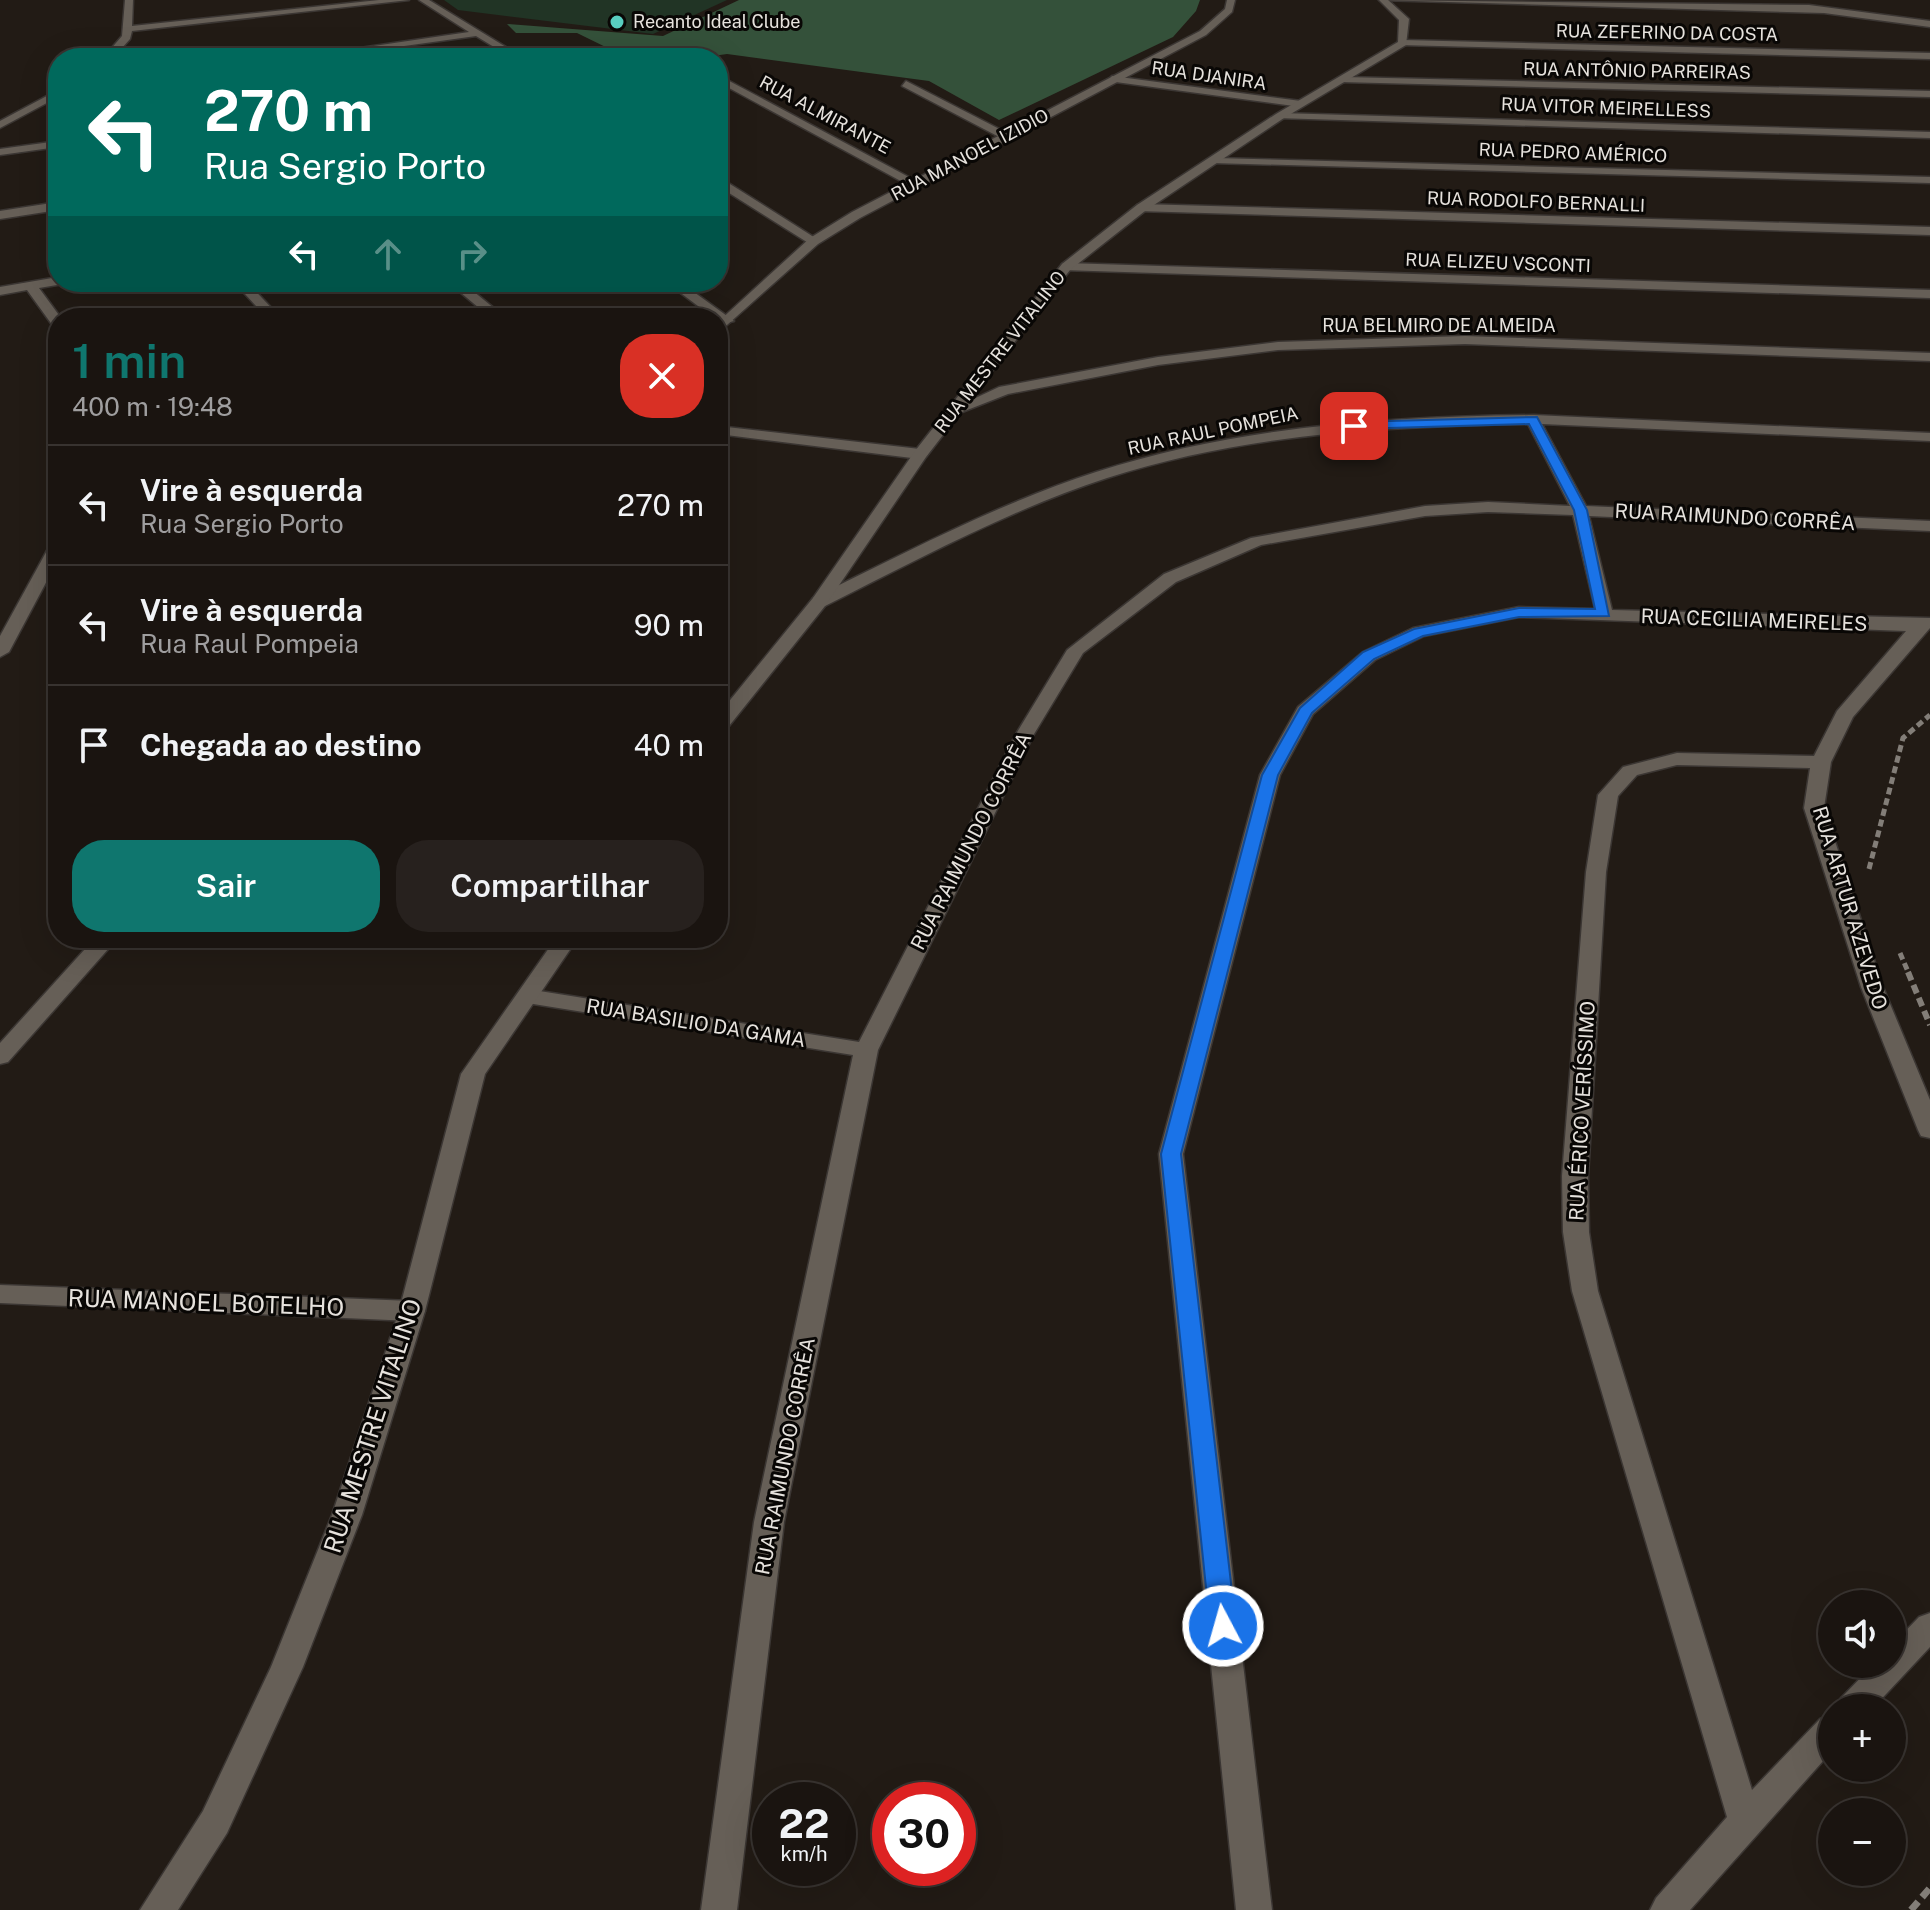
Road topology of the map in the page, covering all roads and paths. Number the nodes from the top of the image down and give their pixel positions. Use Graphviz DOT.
graph roads {
  1 [pos="129,0"];
  2 [pos="405,0"];
  3 [pos="423,0"];
  4 [pos="1231,0"];
  5 [pos="1383,0"];
  6 [pos="1748,0"];
  7 [pos="1824,10"];
  8 [pos="1930,24"];
  9 [pos="128,29"];
  10 [pos="479,33"];
  11 [pos="1403,43"];
  12 [pos="117,48"];
  13 [pos="390,48"];
  14 [pos="503,48"];
  15 [pos="1930,56"];
  16 [pos="1112,79"];
  17 [pos="1344,80"];
  18 [pos="728,83"];
  19 [pos="906,84"];
  20 [pos="1930,94"];
  21 [pos="48,99"];
  22 [pos="1301,104"];
  23 [pos="1280,116"];
  24 [pos="0,125"];
  25 [pos="1930,135"];
  26 [pos="1007,137"];
  27 [pos="48,145"];
  28 [pos="0,152"];
  29 [pos="1216,161"];
  30 [pos="1930,180"];
  31 [pos="914,184"];
  32 [pos="728,187"];
  33 [pos="48,208"];
  34 [pos="1141,208"];
  35 [pos="0,215"];
  36 [pos="1930,231"];
  37 [pos="814,241"];
  38 [pos="1066,267"];
  39 [pos="48,282"];
  40 [pos="30,285"];
  41 [pos="0,291"];
  42 [pos="249,292"];
  43 [pos="466,292"];
  44 [pos="684,292"];
  45 [pos="1930,294"];
  46 [pos="265,308"];
  47 [pos="486,308"];
  48 [pos="702,308"];
  49 [pos="48,309"];
  50 [pos="728,320"];
  51 [pos="1930,357"];
  52 [pos="957,410"];
  53 [pos="1533,420"];
  54 [pos="728,431"];
  55 [pos="1930,437"];
  56 [pos="920,454"];
  57 [pos="1580,510"];
  58 [pos="1930,526"];
  59 [pos="48,563"];
  60 [pos="819,602"];
  61 [pos="1604,613"];
  62 [pos="1925,624"];
  63 [pos="0,652"];
  64 [pos="728,715"];
  65 [pos="1930,715"];
  66 [pos="1821,762"];
  67 [pos="1868,875"];
  68 [pos="1896,943"];
  69 [pos="98,948"];
  70 [pos="560,948"];
  71 [pos="527,996"];
  72 [pos="1930,1025"];
  73 [pos="866,1050"];
  74 [pos="0,1057"];
  75 [pos="1930,1130"];
  76 [pos="0,1294"];
  77 [pos="412,1311"];
  78 [pos="1930,1626"];
  79 [pos="1865,1694"];
  80 [pos="1818,1744"];
  81 [pos="1745,1821"];
  82 [pos="1930,1888"];
  83 [pos="158,1910"];
  84 [pos="719,1910"];
  85 [pos="1254,1910"];
  86 [pos="1668,1910"];
  87 [pos="1911,1910"];
  1 -- 9 [label="street"];
  2 -- 9 [label="street"];
  3 -- 10 [label="street"];
  4 -- 16 [label="street, RUA MANOEL IZIDIO"];
  5 -- 7 [label="street"];
  5 -- 11 [label="street"];
  6 -- 7 [label="street"];
  7 -- 8 [label="street"];
  9 -- 12 [label="street"];
  10 -- 13 [label="street"];
  10 -- 14 [label="street"];
  11 -- 15 [label="street, RUA ZEFERINO DA COSTA"];
  11 -- 17 [label="street, RUA MESTRE VITALINO"];
  16 -- 22 [label="street, RUA DJANIRA"];
  16 -- 26 [label="street, RUA MANOEL IZIDIO"];
  17 -- 20 [label="street, RUA ANTÔNIO PARREIRAS"];
  17 -- 22 [label="street, RUA MESTRE VITALINO"];
  18 -- 31 [label="street, RUA ALMIRANTE"];
  19 -- 26 [label="street"];
  21 -- 24 [label="street"];
  22 -- 23 [label="street, RUA MESTRE VITALINO"];
  23 -- 25 [label="street, RUA VITOR MEIRELLESS"];
  23 -- 29 [label="street, RUA MESTRE VITALINO"];
  26 -- 31 [label="street, RUA MANOEL IZIDIO"];
  27 -- 28 [label="street"];
  29 -- 30 [label="street, RUA PEDRO AMÉRICO"];
  29 -- 34 [label="street, RUA MESTRE VITALINO"];
  31 -- 37 [label="street, RUA MANOEL IZIDIO"];
  32 -- 37 [label="street"];
  33 -- 35 [label="street"];
  34 -- 36 [label="street, RUA RODOLFO BERNALLI"];
  34 -- 38 [label="street, RUA MESTRE VITALINO"];
  37 -- 50 [label="street, RUA MANOEL IZIDIO"];
  38 -- 45 [label="street, RUA ELIZEU VSCONTI"];
  38 -- 52 [label="street, RUA MESTRE VITALINO"];
  39 -- 40 [label="street"];
  40 -- 41 [label="street"];
  40 -- 49 [label="street"];
  42 -- 46 [label="street"];
  43 -- 47 [label="street"];
  44 -- 48 [label="street"];
  51 -- 52 [label="street, RUA BELMIRO DE ALMEIDA"];
  52 -- 56 [label="street, RUA MESTRE VITALINO"];
  53 -- 55 [label="street, RUA RAUL POMPEIA"];
  53 -- 57 [label="street"];
  53 -- 60 [label="street, RUA RAUL POMPEIA"];
  54 -- 56 [label="street"];
  56 -- 60 [label="street, RUA MESTRE VITALINO"];
  57 -- 58 [label="street, RUA RAIMUNDO CORRÊA"];
  57 -- 61 [label="street"];
  57 -- 73 [label="street, RUA RAIMUNDO CORRÊA"];
  59 -- 63 [label="street"];
  60 -- 64 [label="street, RUA MESTRE VITALINO"];
  61 -- 62 [label="street, RUA CECILIA MEIRELES"];
  61 -- 85 [label="street, RUA CECILIA MEIRELES"];
  62 -- 66 [label="street, RUA ARTUR AZEVEDO"];
  65 -- 67 [label="path"];
  66 -- 75 [label="street, RUA ARTUR AZEVEDO"];
  66 -- 81 [label="street, RUA ÉRICO VERÍSSIMO"];
  68 -- 72 [label="path"];
  69 -- 74 [label="street"];
  70 -- 71 [label="street, RUA MESTRE VITALINO"];
  71 -- 73 [label="street, RUA BASILIO DA GAMA"];
  71 -- 77 [label="street, RUA MESTRE VITALINO"];
  73 -- 84 [label="street, RUA RAIMUNDO CORRÊA"];
  76 -- 77 [label="street, RUA MANOEL BOTELHO"];
  77 -- 83 [label="street, RUA MESTRE VITALINO"];
  78 -- 79 [label="street"];
  80 -- 81 [label="street"];
  81 -- 86 [label="street"];
  82 -- 87 [label="path"];
}
